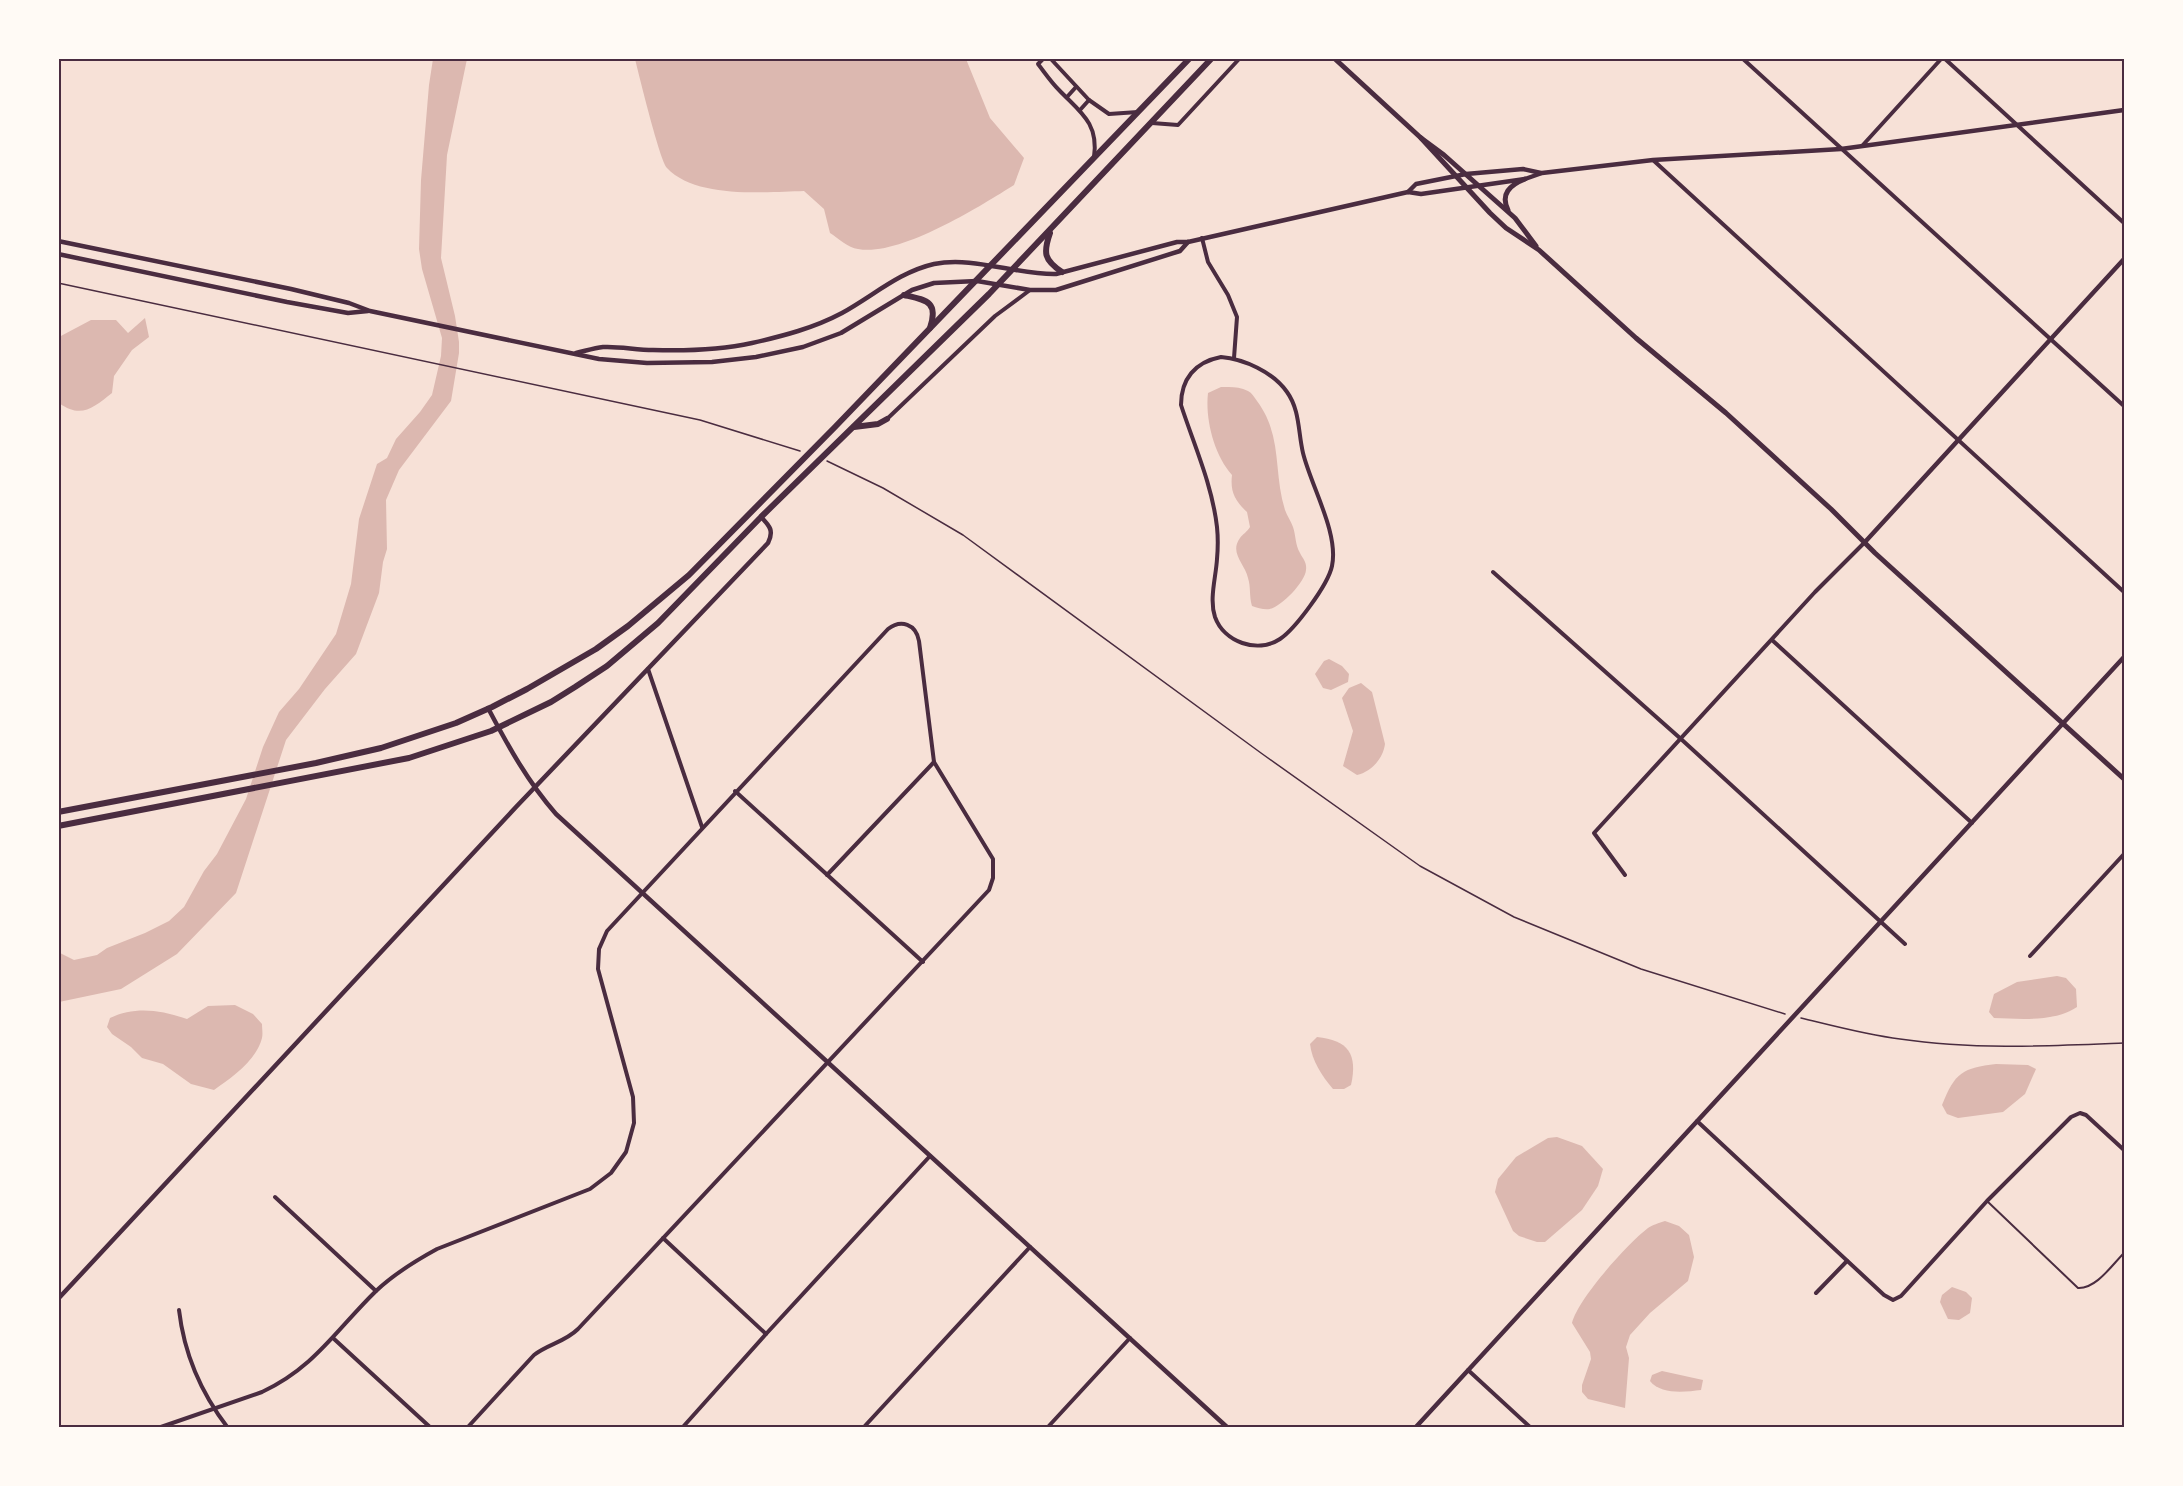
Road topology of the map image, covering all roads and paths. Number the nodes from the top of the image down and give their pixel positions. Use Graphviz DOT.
graph roads {
  1 [pos="1044,58"];
  2 [pos="1050,58"];
  3 [pos="1190,58"];
  4 [pos="1212,58"];
  5 [pos="1240,58"];
  6 [pos="1334,58"];
  7 [pos="1742,58"];
  8 [pos="1943,58"];
  9 [pos="1076,87"];
  10 [pos="1067,97"];
  11 [pos="1089,100"];
  12 [pos="1080,110"];
  13 [pos="2124,110"];
  14 [pos="1139,112"];
  15 [pos="1151,123"];
  16 [pos="2018,126"];
  17 [pos="1421,138"];
  18 [pos="1863,146"];
  19 [pos="1841,149"];
  20 [pos="1094,160"];
  21 [pos="1653,160"];
  22 [pos="1542,173"];
  23 [pos="1466,174"];
  24 [pos="1455,176"];
  25 [pos="1525,179"];
  26 [pos="1478,184"];
  27 [pos="1464,187"];
  28 [pos="1408,192"];
  29 [pos="1515,218"];
  30 [pos="2124,223"];
  31 [pos="1051,229"];
  32 [pos="1202,238"];
  33 [pos="58,241"];
  34 [pos="1188,242"];
  35 [pos="1539,250"];
  36 [pos="58,254"];
  37 [pos="2124,259"];
  38 [pos="990,267"];
  39 [pos="1011,271"];
  40 [pos="1062,272"];
  41 [pos="977,281"];
  42 [pos="58,283"];
  43 [pos="998,285"];
  44 [pos="1030,290"];
  45 [pos="904,295"];
  46 [pos="370,311"];
  47 [pos="929,330"];
  48 [pos="2050,339"];
  49 [pos="576,353"];
  50 [pos="1234,358"];
  51 [pos="2124,406"];
  52 [pos="887,419"];
  53 [pos="853,427"];
  54 [pos="1957,440"];
  55 [pos="807,454"];
  56 [pos="826,461"];
  57 [pos="761,517"];
  58 [pos="1865,542"];
  59 [pos="1493,572"];
  60 [pos="2124,592"];
  61 [pos="1773,640"];
  62 [pos="2124,657"];
  63 [pos="648,667"];
  64 [pos="488,708"];
  65 [pos="2063,724"];
  66 [pos="498,728"];
  67 [pos="1681,739"];
  68 [pos="934,762"];
  69 [pos="2124,780"];
  70 [pos="534,788"];
  71 [pos="735,791"];
  72 [pos="58,812"];
  73 [pos="1972,823"];
  74 [pos="58,826"];
  75 [pos="702,827"];
  76 [pos="2124,854"];
  77 [pos="827,874"];
  78 [pos="1624,875"];
  79 [pos="641,892"];
  80 [pos="1880,922"];
  81 [pos="1905,944"];
  82 [pos="2030,956"];
  83 [pos="923,962"];
  84 [pos="1787,1015"];
  85 [pos="1804,1019"];
  86 [pos="2124,1043"];
  87 [pos="828,1063"];
  88 [pos="1697,1121"];
  89 [pos="2124,1150"];
  90 [pos="930,1156"];
  91 [pos="275,1197"];
  92 [pos="1988,1201"];
  93 [pos="663,1238"];
  94 [pos="1030,1247"];
  95 [pos="2124,1253"];
  96 [pos="1846,1261"];
  97 [pos="376,1291"];
  98 [pos="1816,1293"];
  99 [pos="58,1299"];
  100 [pos="179,1310"];
  101 [pos="766,1334"];
  102 [pos="333,1338"];
  103 [pos="1130,1338"];
  104 [pos="1468,1370"];
  105 [pos="215,1408"];
  106 [pos="158,1428"];
  107 [pos="228,1428"];
  108 [pos="431,1428"];
  109 [pos="467,1428"];
  110 [pos="682,1428"];
  111 [pos="863,1428"];
  112 [pos="1047,1428"];
  113 [pos="1228,1428"];
  114 [pos="1415,1428"];
  115 [pos="1531,1428"];
  1 -- 10 [label="street"];
  2 -- 9 [label="street"];
  3 -- 14 [label="main road"];
  4 -- 15 [label="main road"];
  5 -- 15 [label="street"];
  6 -- 17 [label="main road"];
  7 -- 19 [label="street"];
  8 -- 16 [label="street"];
  8 -- 18 [label="street"];
  9 -- 10 [label="street"];
  9 -- 11 [label="street"];
  10 -- 12 [label="street"];
  11 -- 12 [label="street"];
  11 -- 14 [label="street"];
  12 -- 20 [label="street"];
  13 -- 16 [label="street"];
  14 -- 20 [label="main road"];
  15 -- 31 [label="main road"];
  16 -- 18 [label="street"];
  16 -- 30 [label="street"];
  17 -- 23 [label="main road"];
  17 -- 24 [label="main road"];
  18 -- 19 [label="street"];
  19 -- 21 [label="street"];
  19 -- 48 [label="street"];
  20 -- 38 [label="main road"];
  21 -- 22 [label="street"];
  21 -- 54 [label="street"];
  22 -- 23 [label="street"];
  22 -- 25 [label="street"];
  23 -- 24 [label="street"];
  23 -- 26 [label="main road"];
  24 -- 27 [label="main road"];
  24 -- 28 [label="street"];
  25 -- 26 [label="street"];
  25 -- 29 [label="main road"];
  26 -- 27 [label="street"];
  26 -- 29 [label="main road"];
  27 -- 28 [label="street"];
  27 -- 35 [label="main road"];
  28 -- 32 [label="street"];
  29 -- 35 [label="main road"];
  31 -- 39 [label="main road"];
  31 -- 40 [label="main road"];
  32 -- 34 [label="street"];
  32 -- 50 [label="street"];
  33 -- 46 [label="street"];
  34 -- 40 [label="street"];
  34 -- 44 [label="street"];
  35 -- 58 [label="main road"];
  36 -- 46 [label="street"];
  37 -- 48 [label="street"];
  38 -- 39 [label="street"];
  38 -- 41 [label="main road"];
  38 -- 49 [label="street"];
  39 -- 40 [label="street"];
  39 -- 43 [label="main road"];
  41 -- 43 [label="street"];
  41 -- 45 [label="street"];
  41 -- 47 [label="main road"];
  42 -- 55 [label="path"];
  43 -- 44 [label="street"];
  43 -- 53 [label="main road"];
  44 -- 52 [label="street"];
  45 -- 47 [label="main road"];
  45 -- 49 [label="street"];
  46 -- 49 [label="street"];
  47 -- 64 [label="main road"];
  48 -- 51 [label="street"];
  48 -- 54 [label="street"];
  50 -- 50 [label="street"];
  52 -- 53 [label="main road"];
  53 -- 57 [label="main road"];
  54 -- 58 [label="street"];
  54 -- 60 [label="street"];
  56 -- 84 [label="path"];
  57 -- 63 [label="street"];
  57 -- 66 [label="main road"];
  58 -- 61 [label="street"];
  58 -- 65 [label="main road"];
  59 -- 67 [label="street"];
  61 -- 67 [label="street"];
  61 -- 73 [label="street"];
  62 -- 65 [label="street"];
  63 -- 70 [label="street"];
  63 -- 75 [label="street"];
  64 -- 66 [label="street"];
  64 -- 72 [label="main road"];
  65 -- 69 [label="main road"];
  65 -- 73 [label="street"];
  66 -- 70 [label="street"];
  66 -- 74 [label="main road"];
  67 -- 78 [label="street"];
  67 -- 80 [label="street"];
  68 -- 71 [label="street"];
  68 -- 77 [label="street"];
  68 -- 83 [label="street"];
  70 -- 79 [label="street"];
  70 -- 99 [label="street"];
  71 -- 75 [label="street"];
  71 -- 77 [label="street"];
  73 -- 80 [label="street"];
  75 -- 79 [label="street"];
  76 -- 82 [label="street"];
  77 -- 83 [label="street"];
  79 -- 87 [label="street"];
  79 -- 97 [label="street"];
  80 -- 81 [label="street"];
  80 -- 88 [label="street"];
  83 -- 87 [label="street"];
  85 -- 86 [label="path"];
  87 -- 90 [label="street"];
  87 -- 93 [label="street"];
  88 -- 96 [label="street"];
  88 -- 104 [label="street"];
  89 -- 92 [label="street"];
  90 -- 94 [label="street"];
  90 -- 101 [label="street"];
  91 -- 97 [label="street"];
  92 -- 95 [label="lane"];
  92 -- 96 [label="street"];
  93 -- 101 [label="street"];
  93 -- 109 [label="street"];
  94 -- 103 [label="street"];
  94 -- 111 [label="street"];
  96 -- 98 [label="street"];
  97 -- 102 [label="street"];
  100 -- 105 [label="street"];
  101 -- 110 [label="street"];
  102 -- 105 [label="street"];
  102 -- 108 [label="street"];
  103 -- 112 [label="street"];
  103 -- 113 [label="street"];
  104 -- 114 [label="street"];
  104 -- 115 [label="street"];
  105 -- 106 [label="street"];
  105 -- 107 [label="street"];
}
